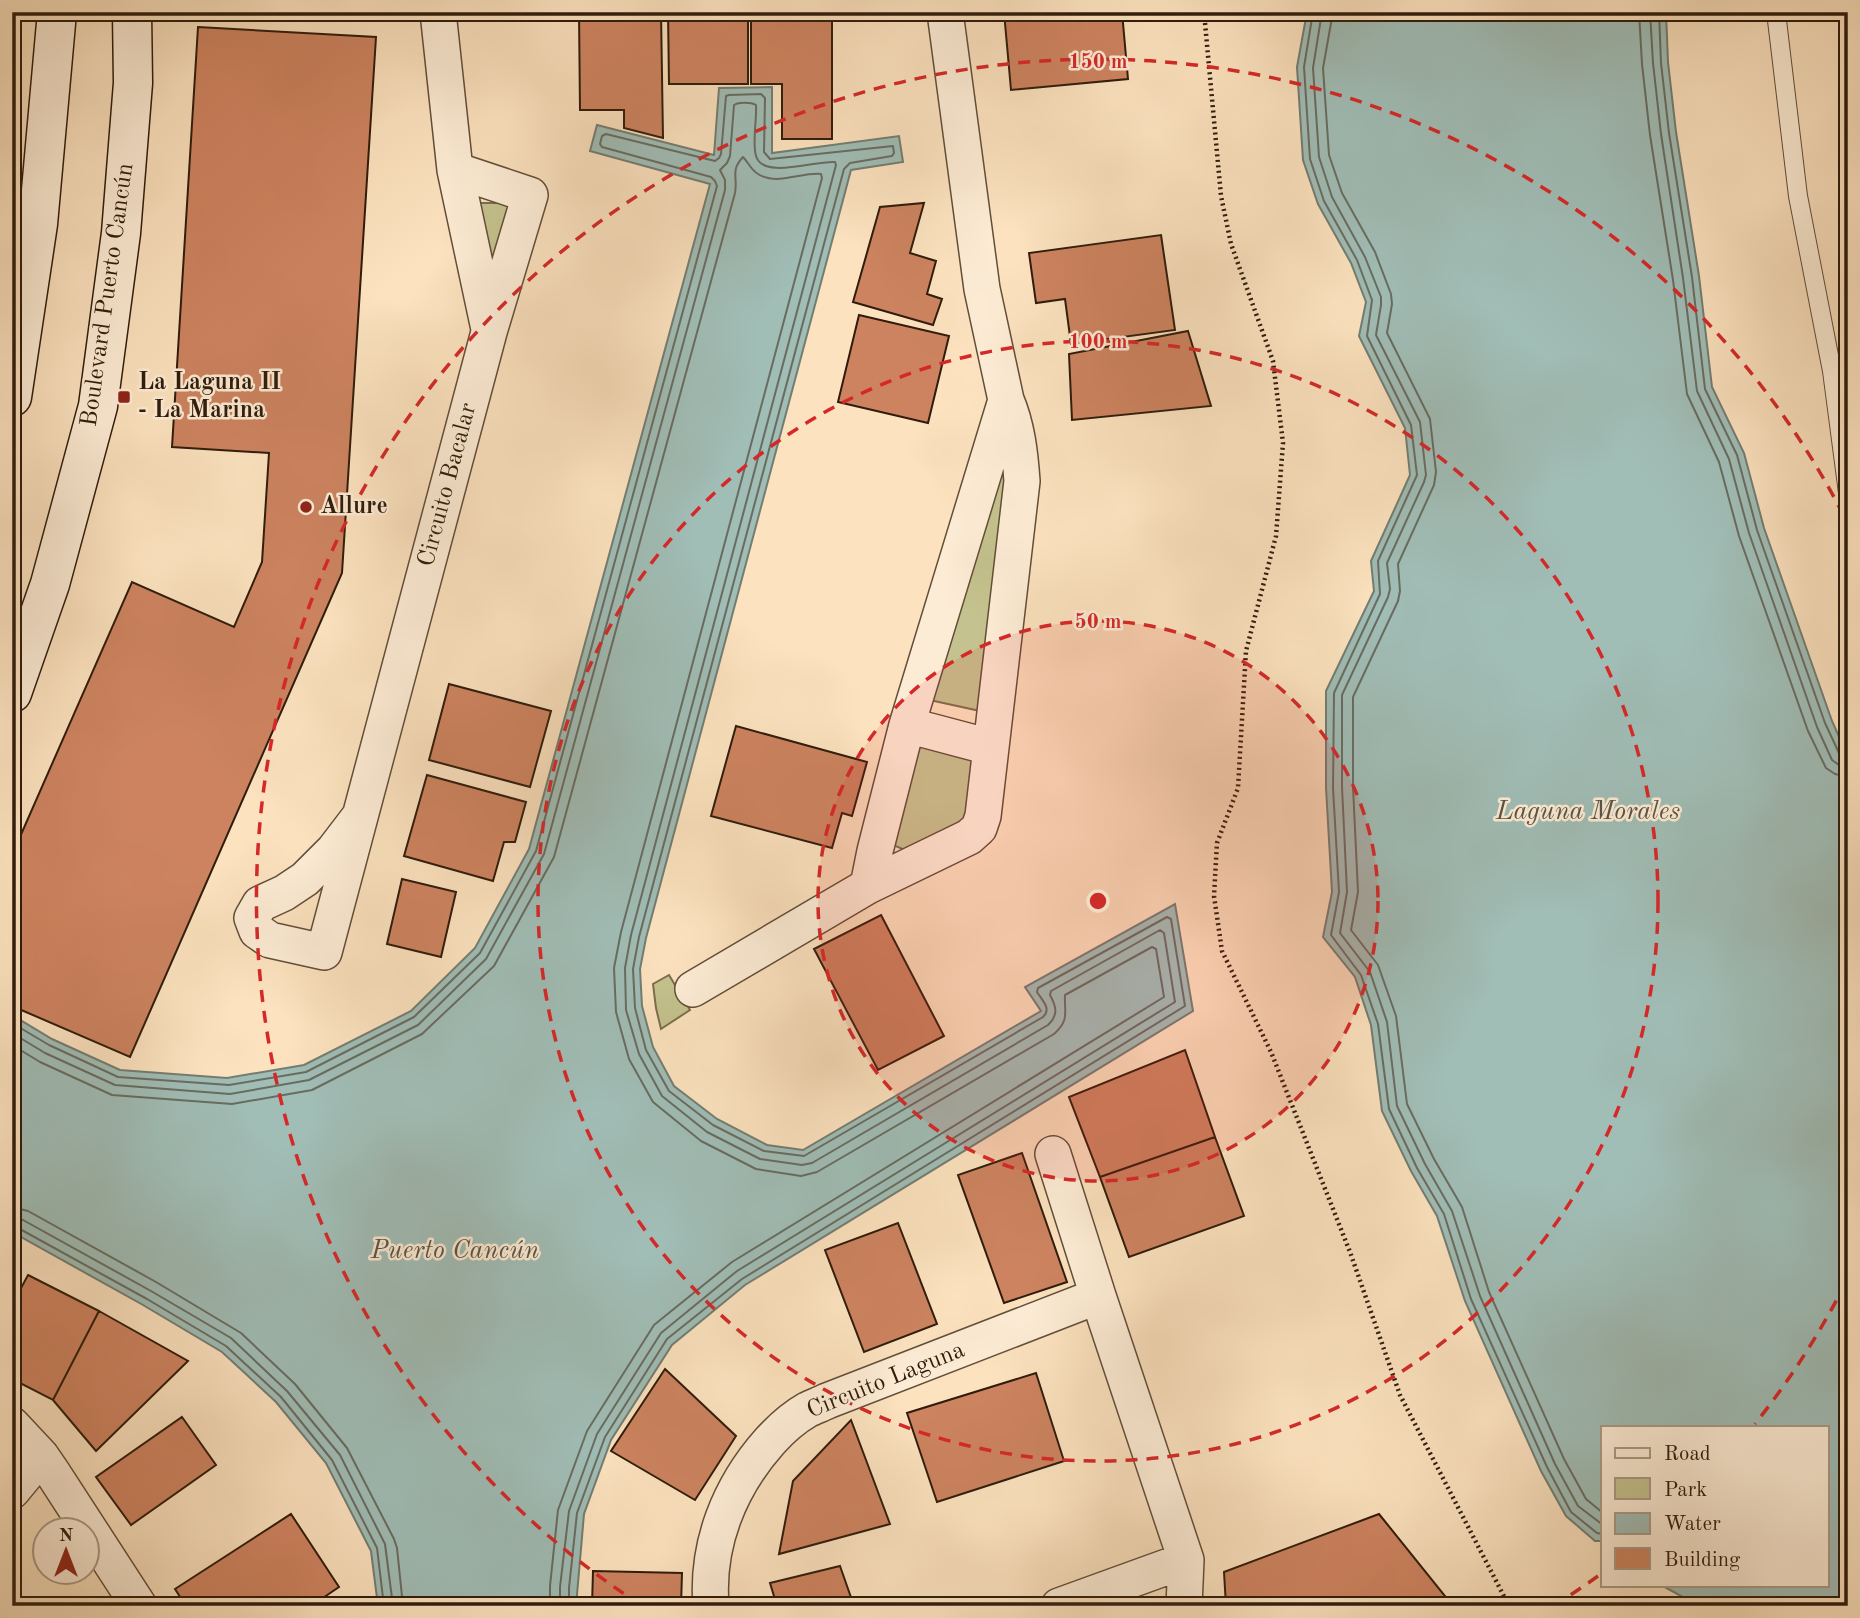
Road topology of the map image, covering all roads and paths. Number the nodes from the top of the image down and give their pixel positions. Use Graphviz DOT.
graph roads {
  1 [pos="57,12"];
  2 [pos="132,12"];
  3 [pos="438,12"];
  4 [pos="945,12"];
  5 [pos="1204,12"];
  6 [pos="1776,12"];
  7 [pos="455,170"];
  8 [pos="489,332"];
  9 [pos="12,397"];
  10 [pos="1006,400"];
  11 [pos="1848,493"];
  12 [pos="12,693"];
  13 [pos="907,725"];
  14 [pos="990,747"];
  15 [pos="360,816"];
  16 [pos="868,886"];
  17 [pos="693,989"];
  18 [pos="1053,1154"];
  19 [pos="1098,1296"];
  20 [pos="12,1425"];
  21 [pos="41,1456"];
  22 [pos="12,1491"];
  23 [pos="1186,1560"];
  24 [pos="139,1606"];
  25 [pos="711,1606"];
  26 [pos="1059,1606"];
  27 [pos="1184,1606"];
  28 [pos="1508,1606"];
  1 -- 9 [label="street"];
  2 -- 12 [label="street, Boulevard Puerto Cancún"];
  3 -- 7 [label="street, Circuito Bacalar"];
  4 -- 10 [label="street"];
  5 -- 28 [label="path"];
  6 -- 11 [label="lane"];
  7 -- 8 [label="street, Circuito Bacalar"];
  7 -- 8 [label="street"];
  8 -- 15 [label="street, Circuito Bacalar"];
  10 -- 13 [label="street"];
  10 -- 14 [label="street"];
  13 -- 14 [label="street"];
  13 -- 16 [label="street"];
  14 -- 16 [label="street"];
  15 -- 15 [label="street, Circuito Bacalar"];
  16 -- 17 [label="street"];
  18 -- 19 [label="street"];
  19 -- 23 [label="street"];
  19 -- 25 [label="street, Circuito Laguna"];
  20 -- 21 [label="street"];
  21 -- 22 [label="street"];
  21 -- 24 [label="street"];
  23 -- 26 [label="street"];
  23 -- 27 [label="street"];
}
